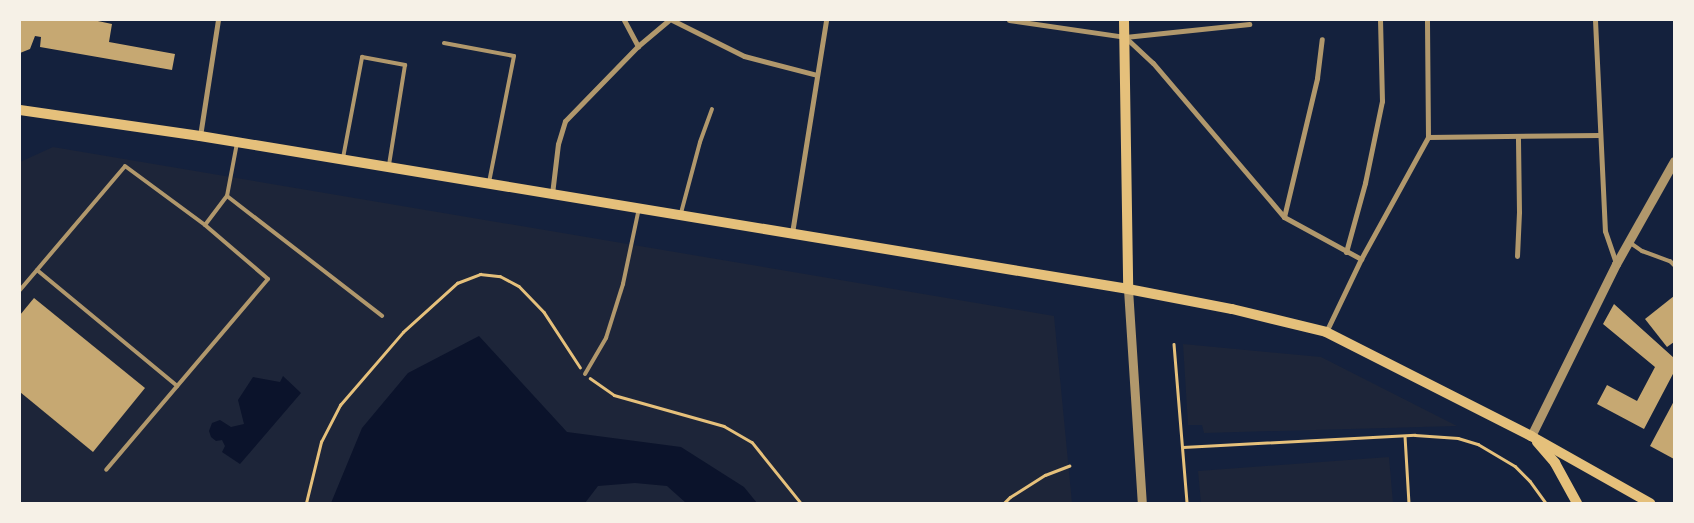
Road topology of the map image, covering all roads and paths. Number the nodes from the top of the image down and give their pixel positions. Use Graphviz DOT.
graph roads {
  1 [pos="218,20"];
  2 [pos="624,20"];
  3 [pos="670,20"];
  4 [pos="826,20"];
  5 [pos="1009,20"];
  6 [pos="1124,20"];
  7 [pos="1380,20"];
  8 [pos="1427,20"];
  9 [pos="1596,20"];
  10 [pos="1249,24"];
  11 [pos="1125,37"];
  12 [pos="1322,39"];
  13 [pos="444,43"];
  14 [pos="638,46"];
  15 [pos="817,75"];
  16 [pos="712,109"];
  17 [pos="20,110"];
  18 [pos="200,136"];
  19 [pos="1518,136"];
  20 [pos="1600,136"];
  21 [pos="1428,137"];
  22 [pos="237,143"];
  23 [pos="343,160"];
  24 [pos="1674,162"];
  25 [pos="389,168"];
  26 [pos="488,184"];
  27 [pos="552,194"];
  28 [pos="227,196"];
  29 [pos="639,208"];
  30 [pos="680,215"];
  31 [pos="1284,217"];
  32 [pos="205,225"];
  33 [pos="792,234"];
  34 [pos="1629,242"];
  35 [pos="1346,252"];
  36 [pos="1517,256"];
  37 [pos="1361,259"];
  38 [pos="1672,259"];
  39 [pos="1616,264"];
  40 [pos="1674,265"];
  41 [pos="37,270"];
  42 [pos="20,282"];
  43 [pos="24,285"];
  44 [pos="1128,289"];
  45 [pos="20,290"];
  46 [pos="382,316"];
  47 [pos="1326,332"];
  48 [pos="1174,344"];
  49 [pos="585,374"];
  50 [pos="177,386"];
  51 [pos="1405,436"];
  52 [pos="1531,436"];
  53 [pos="1182,448"];
  54 [pos="1069,466"];
  55 [pos="106,470"];
  56 [pos="306,503"];
  57 [pos="801,503"];
  58 [pos="1004,503"];
  59 [pos="1142,503"];
  60 [pos="1187,503"];
  61 [pos="1409,503"];
  62 [pos="1546,503"];
  63 [pos="1577,503"];
  64 [pos="1650,503"];
  1 -- 18 [label="street"];
  2 -- 14 [label="street"];
  3 -- 14 [label="street"];
  3 -- 15 [label="street"];
  4 -- 15 [label="street"];
  5 -- 11 [label="street"];
  6 -- 11 [label="main road"];
  7 -- 35 [label="street"];
  8 -- 21 [label="street"];
  9 -- 20 [label="street"];
  10 -- 11 [label="street"];
  11 -- 31 [label="street"];
  11 -- 44 [label="main road"];
  12 -- 31 [label="street"];
  13 -- 26 [label="lane"];
  14 -- 27 [label="street"];
  15 -- 33 [label="street"];
  16 -- 30 [label="lane"];
  17 -- 18 [label="main road"];
  18 -- 22 [label="main road"];
  19 -- 20 [label="street"];
  19 -- 21 [label="street"];
  19 -- 36 [label="street"];
  20 -- 39 [label="street"];
  21 -- 37 [label="street"];
  22 -- 23 [label="main road"];
  22 -- 28 [label="lane"];
  23 -- 25 [label="main road"];
  23 -- 25 [label="lane"];
  24 -- 34 [label="street"];
  25 -- 26 [label="main road"];
  26 -- 27 [label="main road"];
  27 -- 29 [label="main road"];
  28 -- 32 [label="lane"];
  28 -- 46 [label="lane"];
  29 -- 30 [label="main road"];
  29 -- 49 [label="lane"];
  30 -- 33 [label="main road"];
  31 -- 35 [label="street"];
  32 -- 41 [label="lane"];
  32 -- 50 [label="lane"];
  33 -- 44 [label="main road"];
  34 -- 38 [label="lane"];
  34 -- 39 [label="street"];
  35 -- 37 [label="street"];
  37 -- 47 [label="street"];
  38 -- 40 [label="lane"];
  39 -- 52 [label="street"];
  41 -- 43 [label="lane"];
  41 -- 50 [label="lane"];
  42 -- 43 [label="lane"];
  43 -- 45 [label="lane"];
  44 -- 47 [label="main road"];
  44 -- 59 [label="street"];
  47 -- 52 [label="main road"];
  48 -- 53 [label="path"];
  49 -- 56 [label="path"];
  49 -- 57 [label="path"];
  50 -- 55 [label="lane"];
  51 -- 53 [label="path"];
  51 -- 61 [label="path"];
  51 -- 62 [label="path"];
  52 -- 63 [label="main road"];
  52 -- 64 [label="main road"];
  53 -- 60 [label="path"];
  54 -- 58 [label="path"];
}
